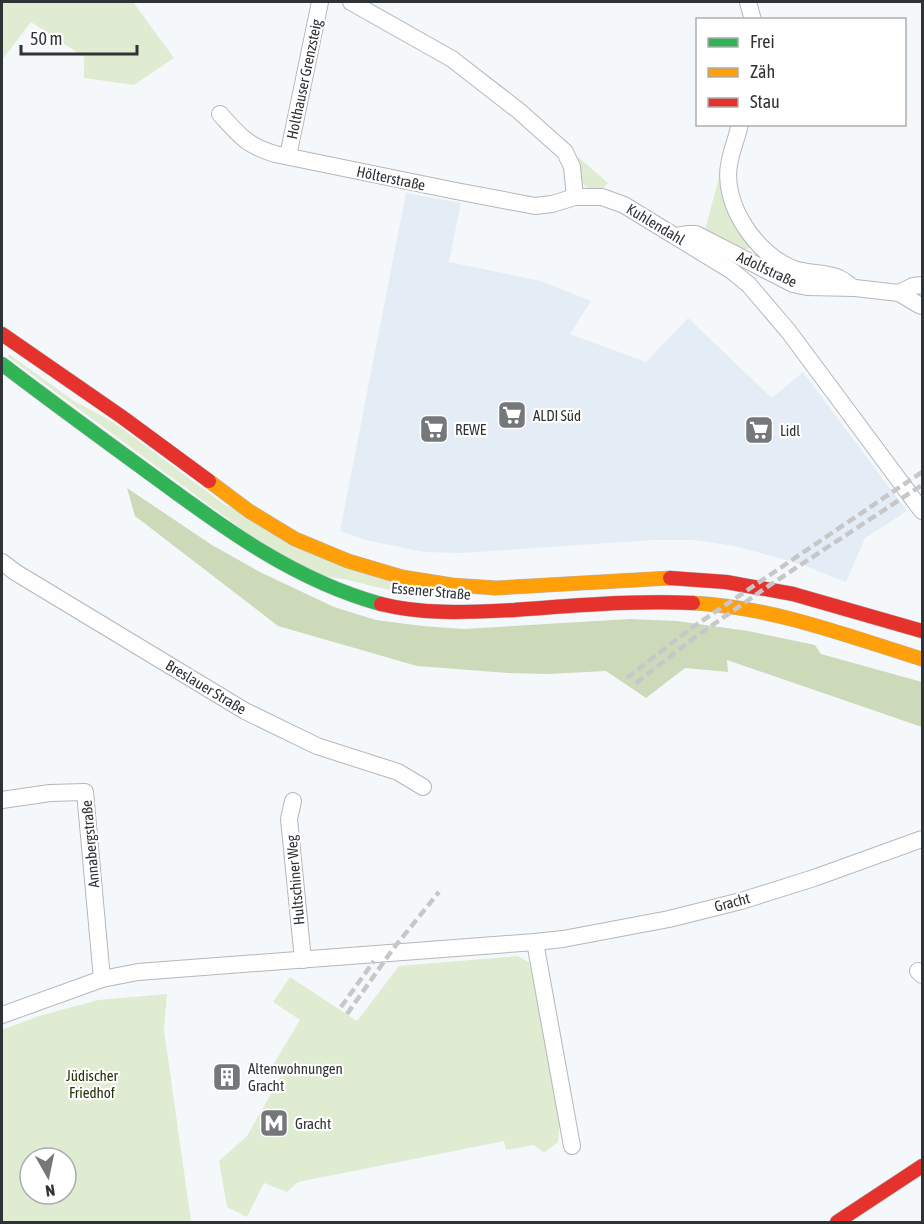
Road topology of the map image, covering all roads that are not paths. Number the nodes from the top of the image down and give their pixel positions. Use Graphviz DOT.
graph roads {
  1 [pos="320,2"];
  2 [pos="351,2"];
  3 [pos="748,2"];
  4 [pos="752,18"];
  5 [pos="220,114"];
  6 [pos="739,126"];
  7 [pos="288,156"];
  8 [pos="575,197"];
  9 [pos="676,236"];
  10 [pos="922,285"];
  11 [pos="855,288"];
  12 [pos="899,293"];
  13 [pos="922,306"];
  14 [pos="2,334"];
  15 [pos="2,364"];
  16 [pos="922,511"];
  17 [pos="2,561"];
  18 [pos="922,631"];
  19 [pos="922,659"];
  20 [pos="423,787"];
  21 [pos="2,800"];
  22 [pos="293,801"];
  23 [pos="922,839"];
  24 [pos="536,942"];
  25 [pos="303,960"];
  26 [pos="102,979"];
  27 [pos="2,1015"];
  28 [pos="572,1146"];
  29 [pos="922,1166"];
  30 [pos="837,1222"];
  1 -- 7 [label="street, Holthauser Grenzsteig"];
  2 -- 8 [label="street"];
  3 -- 4 [label="street"];
  5 -- 7 [label="street, Hölterstraße"];
  6 -- 11 [label="street"];
  7 -- 8 [label="street, Hölterstraße"];
  8 -- 9 [label="street, Kuhlendahl"];
  9 -- 11 [label="street, Adolfstraße"];
  9 -- 16 [label="street, Kuhlendahl"];
  10 -- 12 [label="street, Adolfstraße"];
  11 -- 12 [label="street, Adolfstraße"];
  12 -- 13 [label="street, Adolfstraße"];
  14 -- 18 [label="main road, Essener Straße"];
  15 -- 19 [label="main road, Essener Straße"];
  17 -- 20 [label="street, Breslauer Straße"];
  21 -- 26 [label="street, Annabergstraße"];
  22 -- 25 [label="street, Hultschiner Weg"];
  23 -- 24 [label="street, Gracht"];
  24 -- 25 [label="street, Gracht"];
  24 -- 28 [label="street"];
  25 -- 26 [label="street, Gracht"];
  26 -- 27 [label="street, Gracht"];
  29 -- 30 [label="main road"];
}
